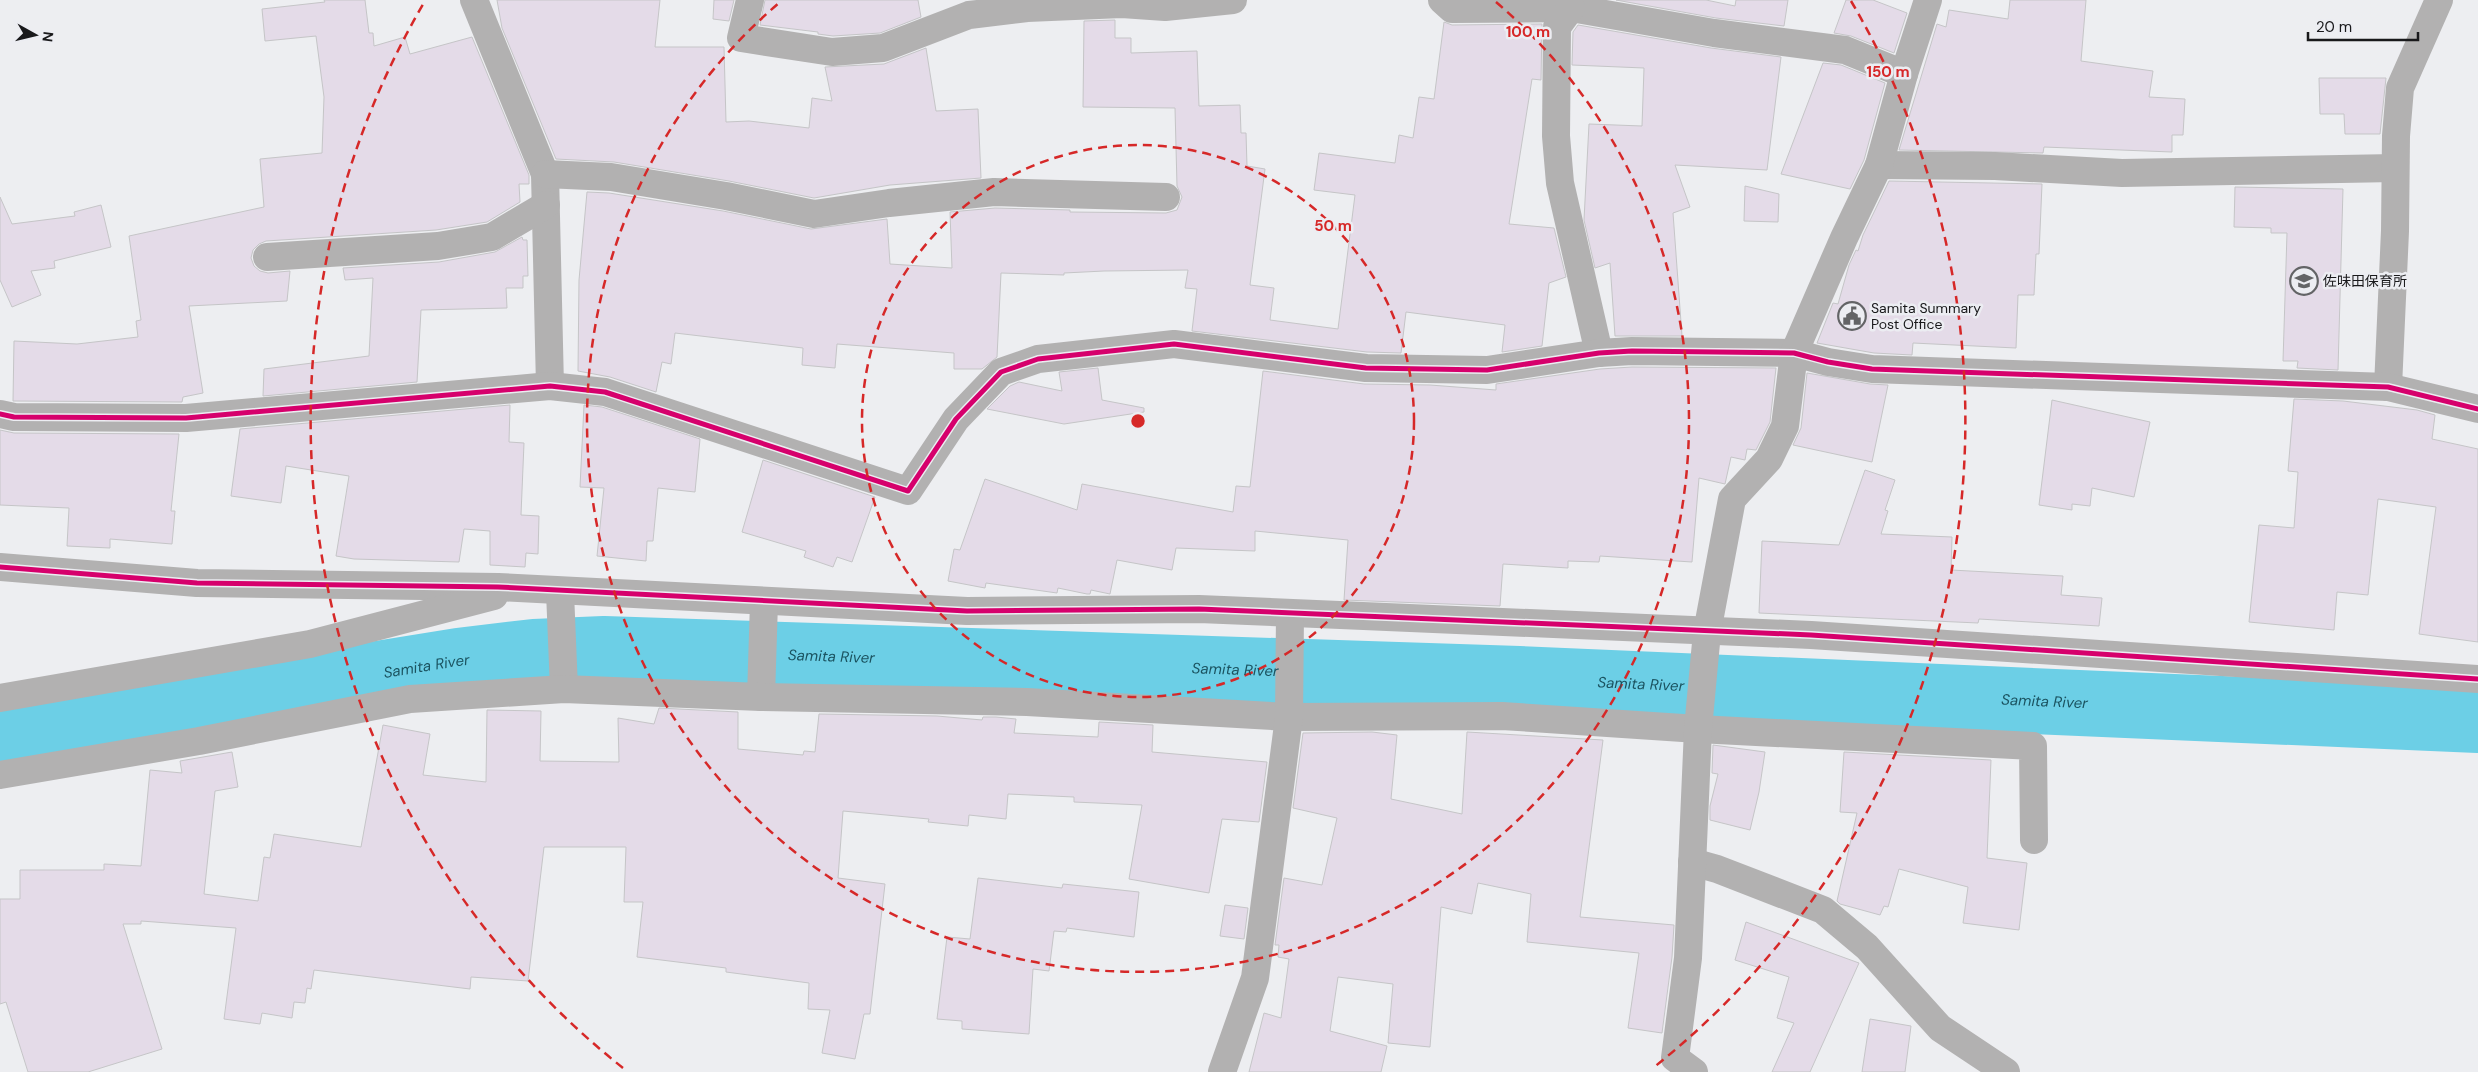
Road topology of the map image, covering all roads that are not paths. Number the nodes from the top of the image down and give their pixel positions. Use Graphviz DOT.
graph roads {
  1 [pos="474,0"];
  2 [pos="750,0"];
  3 [pos="1233,0"];
  4 [pos="1442,0"];
  5 [pos="1928,0"];
  6 [pos="2439,0"];
  7 [pos="1571,8"];
  8 [pos="1904,74"];
  9 [pos="1879,165"];
  10 [pos="2396,168"];
  11 [pos="545,174"];
  12 [pos="1166,197"];
  13 [pos="546,205"];
  14 [pos="267,257"];
  15 [pos="1598,353"];
  16 [pos="1794,353"];
  17 [pos="550,386"];
  18 [pos="2388,387"];
  19 [pos="2478,408"];
  20 [pos="0,414"];
  21 [pos="0,567"];
  22 [pos="524,588"];
  23 [pos="560,600"];
  24 [pos="764,607"];
  25 [pos="1290,623"];
  26 [pos="1707,639"];
  27 [pos="2478,679"];
  28 [pos="563,685"];
  29 [pos="761,693"];
  30 [pos="0,698"];
  31 [pos="1289,712"];
  32 [pos="1699,725"];
  33 [pos="0,775"];
  34 [pos="2034,840"];
  35 [pos="1692,862"];
  36 [pos="1222,1072"];
  37 [pos="1694,1072"];
  38 [pos="2006,1072"];
  1 -- 11 [label="street"];
  2 -- 3 [label="street"];
  4 -- 7 [label="street"];
  5 -- 8 [label="street"];
  6 -- 10 [label="street"];
  7 -- 8 [label="street"];
  7 -- 15 [label="street"];
  8 -- 9 [label="street"];
  9 -- 10 [label="street"];
  9 -- 16 [label="street"];
  10 -- 18 [label="street"];
  11 -- 12 [label="street"];
  11 -- 13 [label="street"];
  13 -- 14 [label="street"];
  13 -- 17 [label="street"];
  15 -- 16 [label="street"];
  15 -- 17 [label="street"];
  16 -- 18 [label="street"];
  16 -- 26 [label="street"];
  17 -- 20 [label="street"];
  18 -- 19 [label="street"];
  21 -- 22 [label="street"];
  22 -- 23 [label="street"];
  22 -- 30 [label="street"];
  23 -- 24 [label="street"];
  23 -- 28 [label="street"];
  24 -- 25 [label="street"];
  24 -- 29 [label="street"];
  25 -- 26 [label="street"];
  25 -- 31 [label="street"];
  26 -- 27 [label="street"];
  26 -- 32 [label="street"];
  28 -- 29 [label="street"];
  28 -- 33 [label="street"];
  29 -- 31 [label="street"];
  31 -- 32 [label="street"];
  31 -- 36 [label="street"];
  32 -- 34 [label="street"];
  32 -- 35 [label="street"];
  35 -- 37 [label="street"];
  35 -- 38 [label="street"];
}
